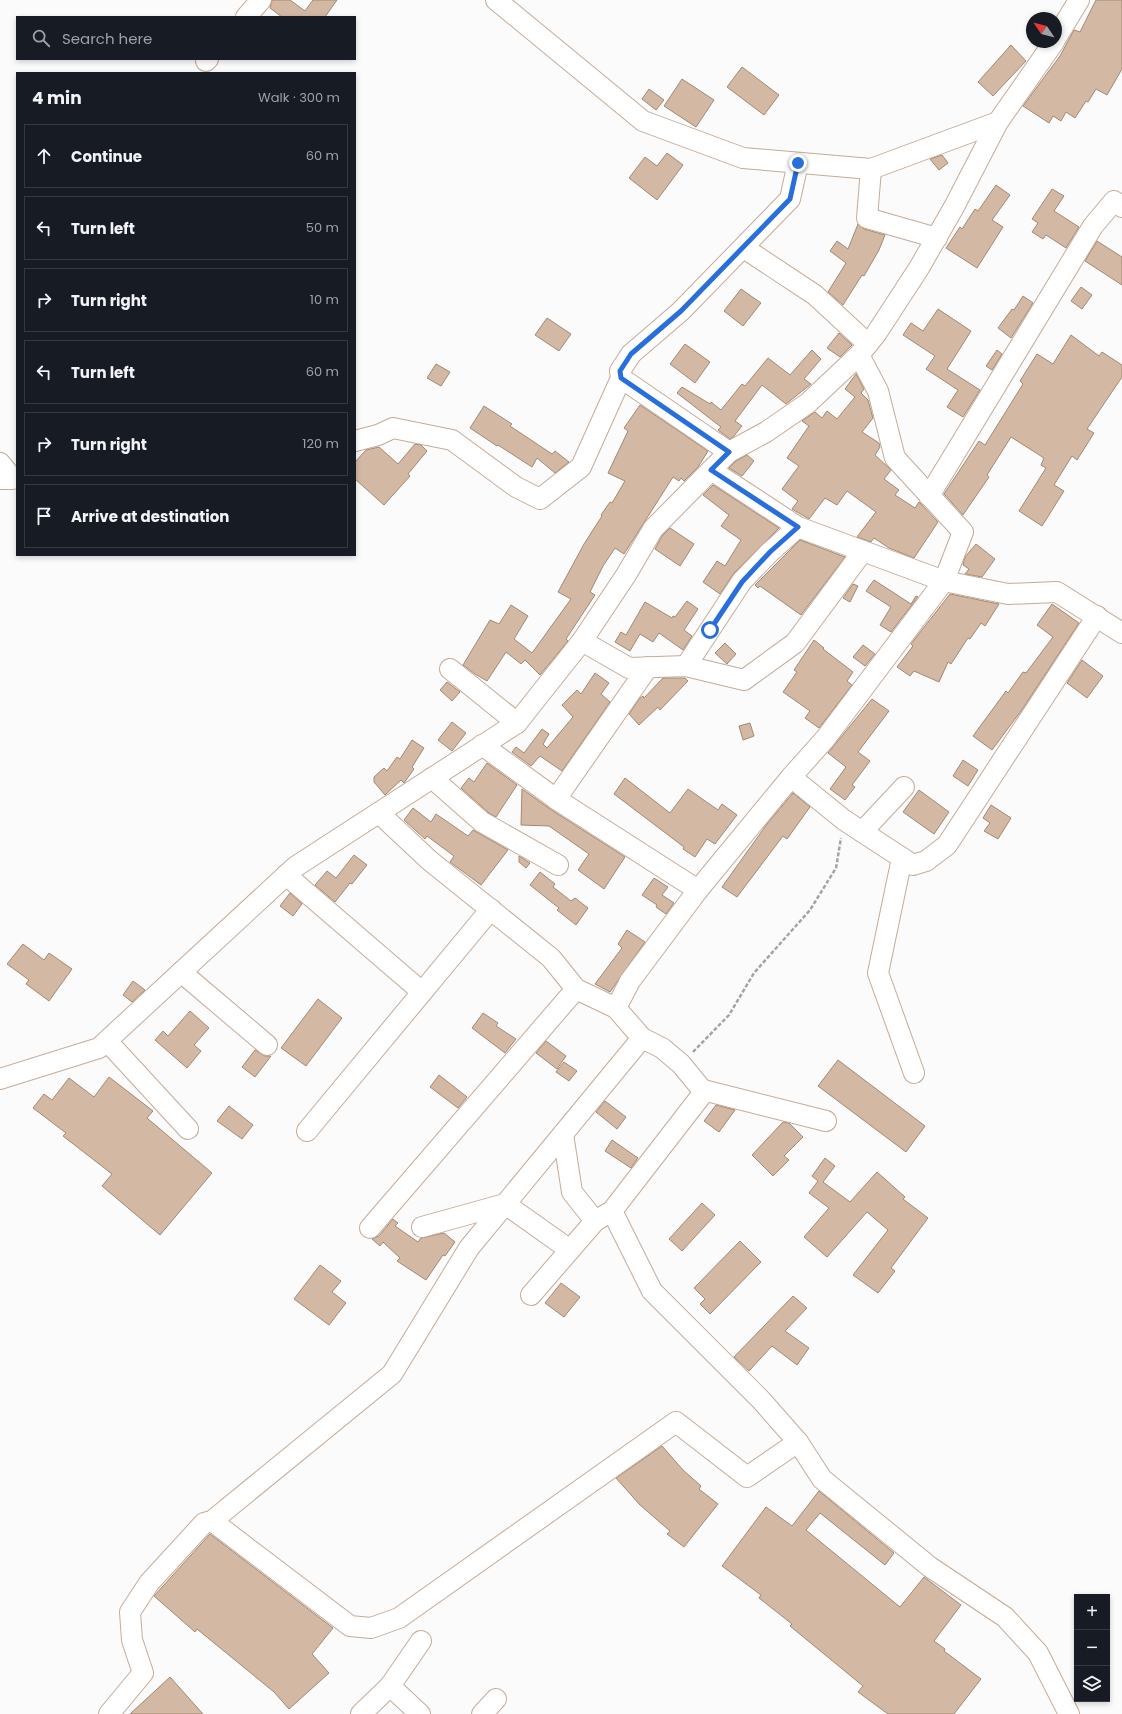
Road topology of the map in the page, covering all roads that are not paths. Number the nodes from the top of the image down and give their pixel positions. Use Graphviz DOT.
graph roads {
  1 [pos="261,0"];
  2 [pos="496,0"];
  3 [pos="1079,0"];
  4 [pos="247,16"];
  5 [pos="1062,28"];
  6 [pos="1050,48"];
  7 [pos="998,122"];
  8 [pos="798,163"];
  9 [pos="871,169"];
  10 [pos="1122,207"];
  11 [pos="936,238"];
  12 [pos="744,248"];
  13 [pos="863,350"];
  14 [pos="621,378"];
  15 [pos="356,441"];
  16 [pos="729,452"];
  17 [pos="0,463"];
  18 [pos="711,470"];
  19 [pos="0,479"];
  20 [pos="930,496"];
  21 [pos="798,527"];
  22 [pos="863,552"];
  23 [pos="944,581"];
  24 [pos="1097,616"];
  25 [pos="1122,633"];
  26 [pos="582,641"];
  27 [pos="686,666"];
  28 [pos="648,667"];
  29 [pos="450,669"];
  30 [pos="517,723"];
  31 [pos="482,745"];
  32 [pos="791,777"];
  33 [pos="432,778"];
  34 [pos="904,787"];
  35 [pos="556,799"];
  36 [pos="378,813"];
  37 [pos="862,832"];
  38 [pos="902,858"];
  39 [pos="558,865"];
  40 [pos="286,875"];
  41 [pos="698,890"];
  42 [pos="491,909"];
  43 [pos="181,972"];
  44 [pos="576,989"];
  45 [pos="422,992"];
  46 [pos="616,1008"];
  47 [pos="642,1038"];
  48 [pos="106,1041"];
  49 [pos="267,1045"];
  50 [pos="914,1073"];
  51 [pos="0,1079"];
  52 [pos="703,1090"];
  53 [pos="826,1122"];
  54 [pos="188,1129"];
  55 [pos="307,1131"];
  56 [pos="563,1134"];
  57 [pos="505,1204"];
  58 [pos="612,1211"];
  59 [pos="595,1221"];
  60 [pos="422,1227"];
  61 [pos="370,1228"];
  62 [pos="570,1250"];
  63 [pos="531,1295"];
  64 [pos="798,1442"];
  65 [pos="212,1521"];
  66 [pos="421,1641"];
  67 [pos="390,1686"];
  68 [pos="496,1699"];
  69 [pos="109,1714"];
  70 [pos="360,1714"];
  71 [pos="420,1714"];
  72 [pos="482,1714"];
  73 [pos="1069,1714"];
  1 -- 4 [label="street"];
  2 -- 8 [label="street"];
  3 -- 5 [label="street"];
  6 -- 7 [label="street"];
  7 -- 9 [label="street"];
  7 -- 11 [label="street"];
  8 -- 9 [label="street"];
  8 -- 12 [label="street"];
  9 -- 11 [label="street"];
  10 -- 20 [label="street"];
  11 -- 13 [label="street"];
  12 -- 13 [label="street"];
  12 -- 14 [label="street"];
  13 -- 16 [label="street"];
  13 -- 20 [label="street"];
  14 -- 15 [label="street"];
  14 -- 16 [label="street"];
  16 -- 18 [label="street"];
  17 -- 19 [label="street"];
  18 -- 21 [label="street"];
  18 -- 26 [label="street"];
  20 -- 23 [label="street"];
  21 -- 22 [label="street"];
  21 -- 27 [label="street"];
  22 -- 23 [label="street"];
  22 -- 27 [label="street"];
  23 -- 24 [label="street"];
  23 -- 32 [label="street"];
  24 -- 25 [label="street"];
  24 -- 38 [label="street"];
  26 -- 28 [label="street"];
  26 -- 30 [label="street"];
  27 -- 28 [label="street"];
  28 -- 35 [label="street"];
  29 -- 30 [label="street"];
  30 -- 31 [label="street"];
  31 -- 33 [label="street"];
  31 -- 35 [label="street"];
  32 -- 37 [label="street"];
  32 -- 41 [label="street"];
  33 -- 36 [label="street"];
  33 -- 39 [label="street"];
  34 -- 37 [label="street"];
  35 -- 41 [label="street"];
  36 -- 40 [label="street"];
  36 -- 42 [label="street"];
  37 -- 38 [label="street"];
  38 -- 50 [label="street"];
  40 -- 43 [label="street"];
  40 -- 45 [label="street"];
  41 -- 46 [label="street"];
  42 -- 44 [label="street"];
  42 -- 45 [label="street"];
  43 -- 48 [label="street"];
  43 -- 49 [label="street"];
  44 -- 46 [label="street"];
  44 -- 61 [label="street"];
  45 -- 55 [label="street"];
  46 -- 47 [label="street"];
  47 -- 52 [label="street"];
  47 -- 56 [label="street"];
  48 -- 51 [label="street"];
  48 -- 54 [label="street"];
  52 -- 53 [label="street"];
  52 -- 58 [label="street"];
  56 -- 57 [label="street"];
  56 -- 59 [label="street"];
  57 -- 60 [label="street"];
  57 -- 62 [label="street"];
  57 -- 65 [label="street"];
  58 -- 59 [label="street"];
  58 -- 64 [label="street"];
  59 -- 62 [label="street"];
  62 -- 63 [label="street"];
  64 -- 65 [label="street"];
  64 -- 73 [label="street"];
  65 -- 69 [label="street"];
  66 -- 67 [label="street"];
  67 -- 70 [label="street"];
  67 -- 71 [label="street"];
  68 -- 72 [label="street"];
}
